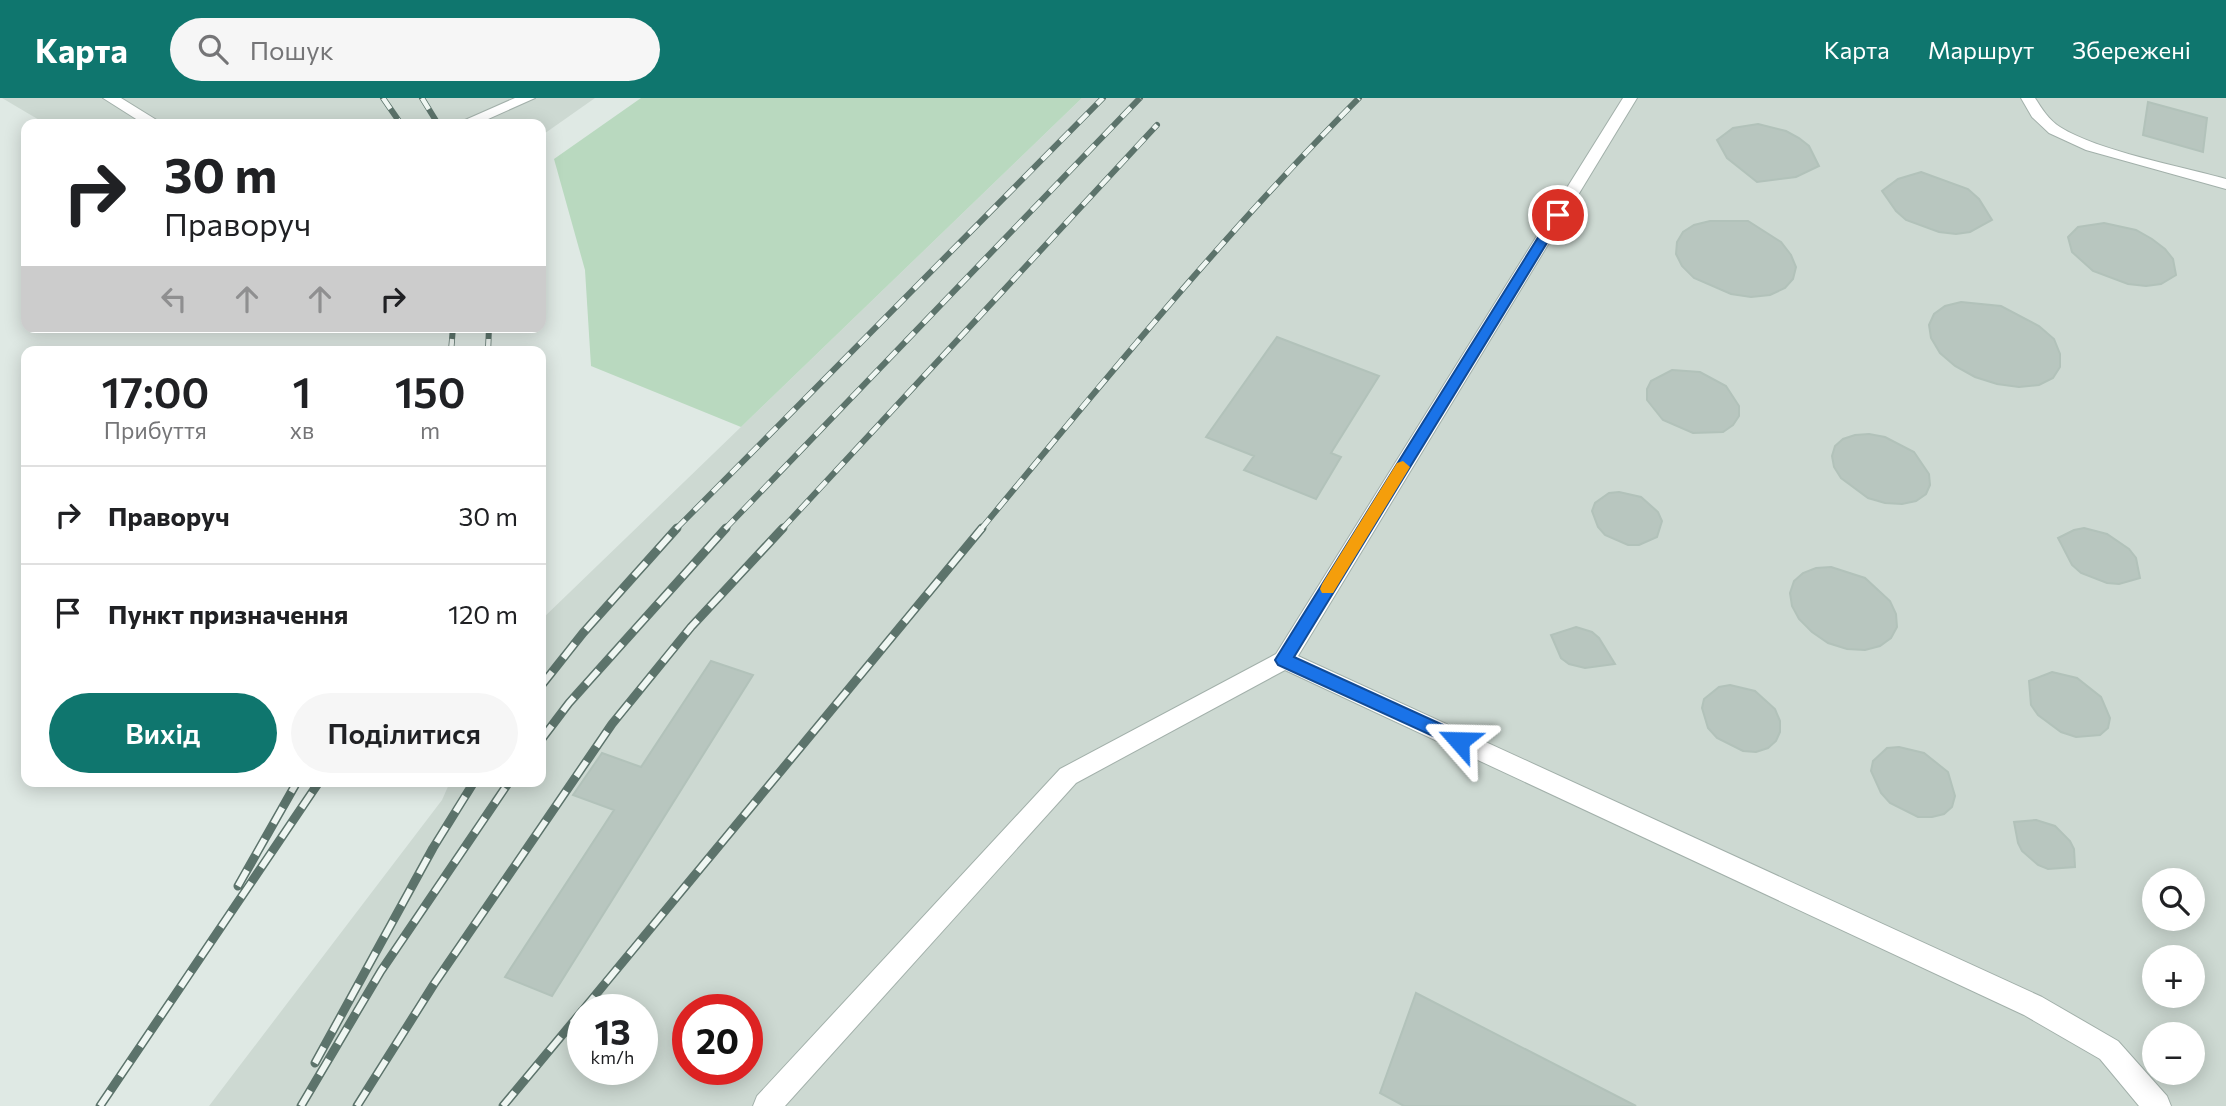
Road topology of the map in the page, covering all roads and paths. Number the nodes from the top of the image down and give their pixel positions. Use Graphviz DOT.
graph roads {
  1 [pos="110,98"];
  2 [pos="528,98"];
  3 [pos="1630,98"];
  4 [pos="2028,98"];
  5 [pos="146,119"];
  6 [pos="476,119"];
  7 [pos="2226,184"];
  8 [pos="1284,660"];
  9 [pos="767,1106"];
  10 [pos="2157,1106"];
  1 -- 5 [label="lane"];
  2 -- 6 [label="lane"];
  3 -- 8 [label="lane"];
  4 -- 7 [label="lane"];
  8 -- 9 [label="lane"];
  8 -- 10 [label="lane"];
}
